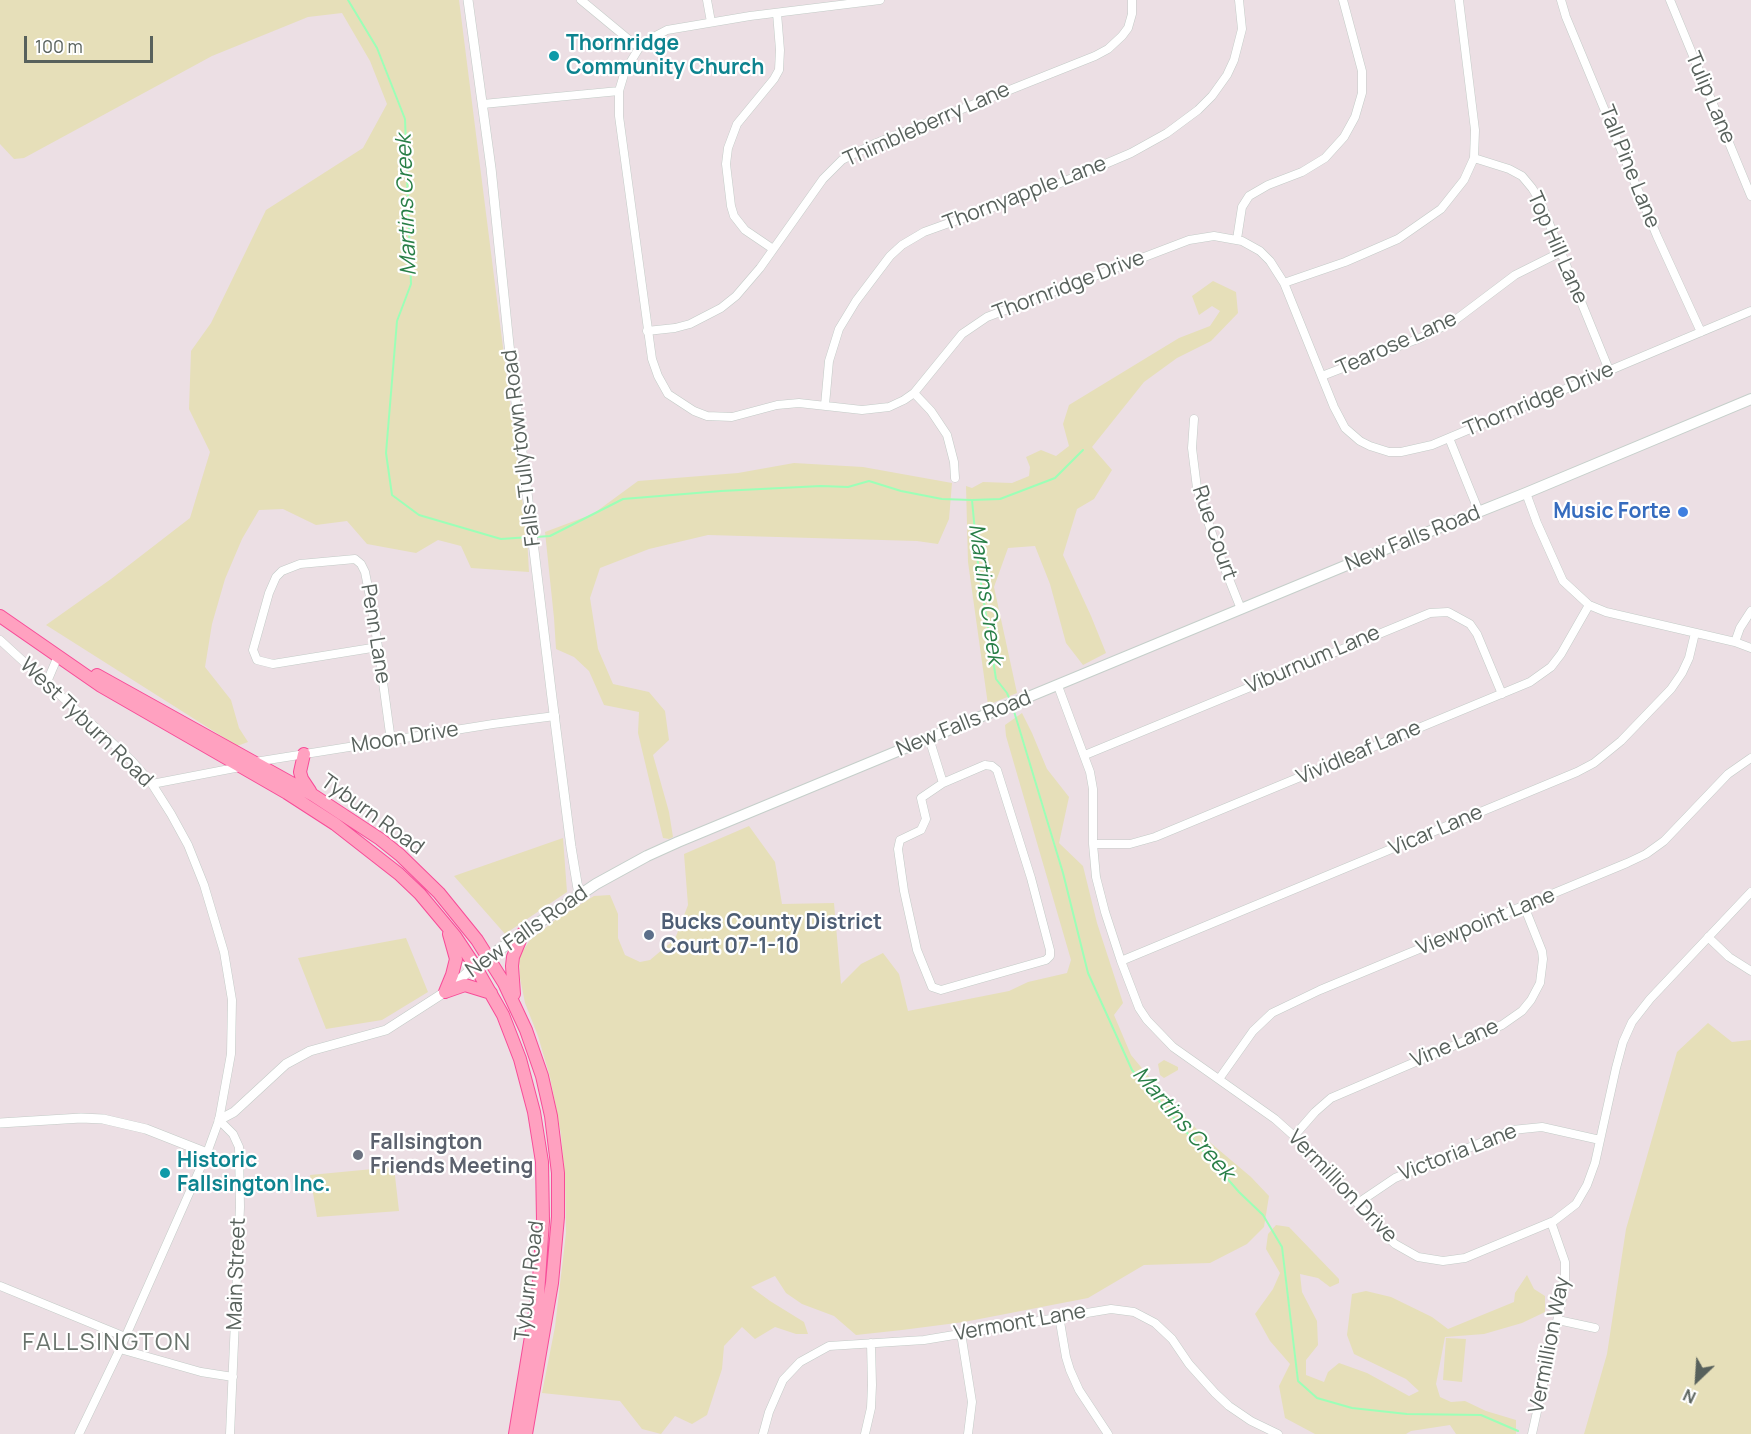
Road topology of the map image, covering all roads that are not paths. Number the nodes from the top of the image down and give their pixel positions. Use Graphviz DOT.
graph roads {
  1 [pos="468,0"];
  2 [pos="581,0"];
  3 [pos="707,0"];
  4 [pos="880,0"];
  5 [pos="1132,0"];
  6 [pos="1239,0"];
  7 [pos="1343,0"];
  8 [pos="1459,0"];
  9 [pos="1561,0"];
  10 [pos="1670,0"];
  11 [pos="777,13"];
  12 [pos="711,22"];
  13 [pos="639,48"];
  14 [pos="619,91"];
  15 [pos="483,104"];
  16 [pos="1474,158"];
  17 [pos="1751,196"];
  18 [pos="1237,239"];
  19 [pos="773,249"];
  20 [pos="1561,252"];
  21 [pos="1284,283"];
  22 [pos="1751,311"];
  23 [pos="647,331"];
  24 [pos="1701,332"];
  25 [pos="1609,370"];
  26 [pos="1322,376"];
  27 [pos="914,393"];
  28 [pos="1751,399"];
  29 [pos="825,405"];
  30 [pos="1194,419"];
  31 [pos="1449,438"];
  32 [pos="955,478"];
  33 [pos="1526,493"];
  34 [pos="1479,512"];
  35 [pos="1589,605"];
  36 [pos="1241,609"];
  37 [pos="1751,611"];
  38 [pos="2,622"];
  39 [pos="1695,633"];
  40 [pos="0,639"];
  41 [pos="1735,642"];
  42 [pos="378,647"];
  43 [pos="1751,648"];
  44 [pos="58,656"];
  45 [pos="47,682"];
  46 [pos="1058,686"];
  47 [pos="1502,694"];
  48 [pos="555,716"];
  49 [pos="929,738"];
  50 [pos="391,741"];
  51 [pos="304,754"];
  52 [pos="1085,755"];
  53 [pos="1751,758"];
  54 [pos="255,762"];
  55 [pos="241,766"];
  56 [pos="943,783"];
  57 [pos="152,784"];
  58 [pos="313,795"];
  59 [pos="1092,844"];
  60 [pos="1751,892"];
  61 [pos="579,895"];
  62 [pos="1524,906"];
  63 [pos="438,915"];
  64 [pos="523,933"];
  65 [pos="1708,937"];
  66 [pos="488,956"];
  67 [pos="1121,961"];
  68 [pos="476,966"];
  69 [pos="1751,971"];
  70 [pos="445,992"];
  71 [pos="491,993"];
  72 [pos="516,1007"];
  73 [pos="1219,1079"];
  74 [pos="219,1120"];
  75 [pos="0,1123"];
  76 [pos="1294,1136"];
  77 [pos="1600,1140"];
  78 [pos="207,1153"];
  79 [pos="1358,1203"];
  80 [pos="1551,1222"];
  81 [pos="0,1286"];
  82 [pos="1059,1316"];
  83 [pos="1558,1320"];
  84 [pos="1595,1328"];
  85 [pos="961,1333"];
  86 [pos="125,1338"];
  87 [pos="871,1343"];
  88 [pos="120,1349"];
  89 [pos="233,1377"];
  90 [pos="79,1434"];
  91 [pos="230,1434"];
  92 [pos="515,1434"];
  93 [pos="526,1434"];
  94 [pos="763,1434"];
  95 [pos="865,1434"];
  96 [pos="968,1434"];
  97 [pos="1108,1434"];
  98 [pos="1278,1434"];
  99 [pos="1532,1434"];
  1 -- 15 [label="street, Falls-Tullytown Road"];
  2 -- 13 [label="street"];
  3 -- 12 [label="street"];
  4 -- 11 [label="street, Thornridge Drive"];
  5 -- 19 [label="street, Thimbleberry Lane"];
  6 -- 29 [label="street, Thornyapple Lane"];
  7 -- 18 [label="street"];
  8 -- 16 [label="street"];
  9 -- 24 [label="street, Tall Pine Lane"];
  10 -- 17 [label="street, Tulip Lane"];
  11 -- 12 [label="street, Thornridge Drive"];
  11 -- 19 [label="street"];
  12 -- 13 [label="street, Thornridge Drive"];
  13 -- 14 [label="street, Thornridge Drive"];
  14 -- 15 [label="street"];
  14 -- 23 [label="street, Thornridge Drive"];
  15 -- 48 [label="street, Falls-Tullytown Road"];
  16 -- 20 [label="street, Top Hill Lane"];
  16 -- 21 [label="street"];
  18 -- 21 [label="street, Thornridge Drive"];
  18 -- 27 [label="street, Thornridge Drive"];
  19 -- 23 [label="street, Thimbleberry Lane"];
  20 -- 25 [label="street, Top Hill Lane"];
  20 -- 26 [label="street, Tearose Lane"];
  21 -- 26 [label="street, Thornridge Drive"];
  22 -- 24 [label="street, Thornridge Drive"];
  23 -- 29 [label="street, Thornridge Drive"];
  24 -- 25 [label="street, Thornridge Drive"];
  25 -- 31 [label="street, Thornridge Drive"];
  26 -- 31 [label="street, Thornridge Drive"];
  27 -- 29 [label="street, Thornridge Drive"];
  27 -- 32 [label="street"];
  28 -- 33 [label="main road, New Falls Road"];
  30 -- 36 [label="street, Rue Court"];
  31 -- 34 [label="street"];
  33 -- 34 [label="main road, New Falls Road"];
  33 -- 35 [label="street"];
  34 -- 36 [label="main road, New Falls Road"];
  35 -- 39 [label="street"];
  35 -- 47 [label="street, Vividleaf Lane"];
  36 -- 46 [label="main road, New Falls Road"];
  37 -- 41 [label="street"];
  38 -- 44 [label="main road, Tyburn Road"];
  39 -- 41 [label="street"];
  39 -- 67 [label="street, Vicar Lane"];
  40 -- 45 [label="street, West Tyburn Road"];
  41 -- 43 [label="street"];
  42 -- 42 [label="street, Penn Lane"];
  42 -- 50 [label="street, Penn Lane"];
  44 -- 45 [label="street"];
  44 -- 54 [label="main road, Tyburn Road"];
  44 -- 55 [label="main road, Tyburn Road"];
  45 -- 57 [label="street, West Tyburn Road"];
  46 -- 49 [label="main road, New Falls Road"];
  46 -- 52 [label="street, Vermillion Drive"];
  47 -- 52 [label="street, Viburnum Lane"];
  47 -- 59 [label="street, Vividleaf Lane"];
  48 -- 50 [label="street, Moon Drive"];
  48 -- 61 [label="street, Falls-Tullytown Road"];
  49 -- 56 [label="street"];
  49 -- 61 [label="main road, New Falls Road"];
  50 -- 51 [label="street, Moon Drive"];
  51 -- 54 [label="street, Moon Drive"];
  51 -- 58 [label="main road"];
  52 -- 59 [label="street, Vermillion Drive"];
  53 -- 62 [label="street, Viewpoint Lane"];
  54 -- 58 [label="main road, Tyburn Road"];
  55 -- 57 [label="street"];
  55 -- 63 [label="main road, Tyburn Road"];
  56 -- 56 [label="street"];
  57 -- 74 [label="street, West Tyburn Road"];
  58 -- 66 [label="main road, Tyburn Road"];
  59 -- 67 [label="street, Vermillion Drive"];
  60 -- 65 [label="street, Vermillion Drive"];
  61 -- 64 [label="main road, New Falls Road"];
  62 -- 73 [label="street, Viewpoint Lane"];
  62 -- 76 [label="street, Vine Lane"];
  63 -- 68 [label="main road, Tyburn Road"];
  63 -- 70 [label="main road"];
  64 -- 66 [label="main road, New Falls Road"];
  64 -- 72 [label="main road"];
  65 -- 69 [label="street"];
  65 -- 77 [label="street, Vermillion Drive"];
  66 -- 68 [label="main road, New Falls Road"];
  66 -- 72 [label="main road, Tyburn Road"];
  67 -- 73 [label="street, Vermillion Drive"];
  68 -- 70 [label="street, New Falls Road"];
  68 -- 71 [label="main road, Tyburn Road"];
  70 -- 71 [label="main road"];
  70 -- 74 [label="street, New Falls Road"];
  71 -- 92 [label="main road, Tyburn Road"];
  72 -- 93 [label="main road, Tyburn Road"];
  73 -- 76 [label="street, Vermillion Drive"];
  74 -- 78 [label="street, West Tyburn Road"];
  74 -- 89 [label="street, Main Street"];
  75 -- 78 [label="street"];
  76 -- 79 [label="street, Vermillion Drive"];
  77 -- 79 [label="street, Victoria Lane"];
  77 -- 80 [label="street, Vermillion Drive"];
  78 -- 86 [label="street, West Tyburn Road"];
  79 -- 80 [label="street, Vermillion Drive"];
  80 -- 83 [label="street, Vermillion Way"];
  81 -- 86 [label="street"];
  82 -- 85 [label="street, Vermont Lane"];
  82 -- 97 [label="street"];
  82 -- 98 [label="street, Vermont Lane"];
  83 -- 84 [label="street"];
  83 -- 99 [label="street, Vermillion Way"];
  85 -- 87 [label="street, Vermont Lane"];
  85 -- 96 [label="street"];
  86 -- 88 [label="street, West Tyburn Road"];
  87 -- 94 [label="street, Vermont Lane"];
  87 -- 95 [label="street"];
  88 -- 89 [label="street"];
  88 -- 90 [label="street, West Tyburn Road"];
  89 -- 91 [label="street, Main Street"];
}
